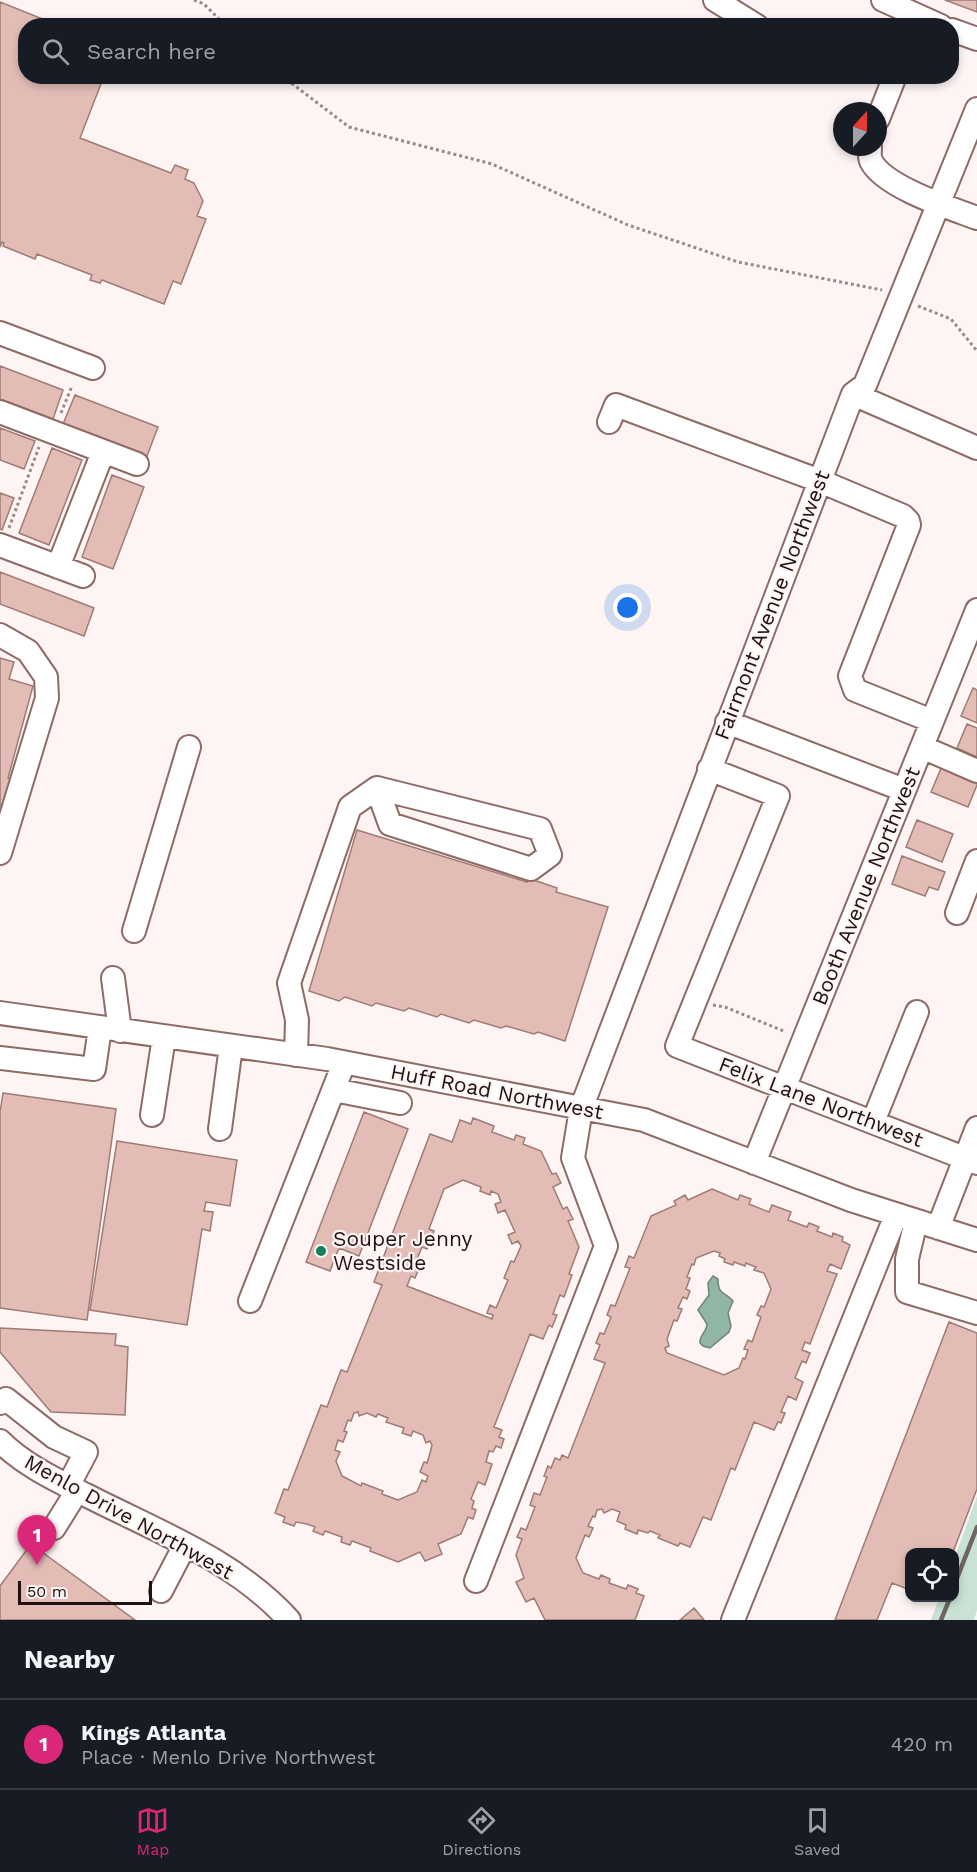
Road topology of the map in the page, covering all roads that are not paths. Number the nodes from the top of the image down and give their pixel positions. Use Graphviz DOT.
graph roads {
  1 [pos="715,0"];
  2 [pos="883,0"];
  3 [pos="920,14"];
  4 [pos="744,18"];
  5 [pos="959,33"];
  6 [pos="977,39"];
  7 [pos="892,84"];
  8 [pos="885,102"];
  9 [pos="976,112"];
  10 [pos="870,156"];
  11 [pos="939,204"];
  12 [pos="977,218"];
  13 [pos="0,333"];
  14 [pos="93,368"];
  15 [pos="853,394"];
  16 [pos="0,412"];
  17 [pos="609,422"];
  18 [pos="977,448"];
  19 [pos="103,452"];
  20 [pos="137,464"];
  21 [pos="820,481"];
  22 [pos="3,540"];
  23 [pos="58,567"];
  24 [pos="83,576"];
  25 [pos="977,610"];
  26 [pos="0,635"];
  27 [pos="932,721"];
  28 [pos="727,722"];
  29 [pos="189,747"];
  30 [pos="922,747"];
  31 [pos="710,769"];
  32 [pos="977,771"];
  33 [pos="377,788"];
  34 [pos="904,790"];
  35 [pos="463,810"];
  36 [pos="458,846"];
  37 [pos="0,853"];
  38 [pos="977,861"];
  39 [pos="957,913"];
  40 [pos="134,931"];
  41 [pos="113,978"];
  42 [pos="918,1012"];
  43 [pos="0,1013"];
  44 [pos="110,1029"];
  45 [pos="164,1037"];
  46 [pos="231,1046"];
  47 [pos="296,1055"];
  48 [pos="0,1058"];
  49 [pos="345,1063"];
  50 [pos="785,1087"];
  51 [pos="334,1090"];
  52 [pos="400,1103"];
  53 [pos="581,1109"];
  54 [pos="152,1115"];
  55 [pos="873,1122"];
  56 [pos="977,1128"];
  57 [pos="220,1129"];
  58 [pos="971,1161"];
  59 [pos="754,1163"];
  60 [pos="906,1218"];
  61 [pos="938,1228"];
  62 [pos="977,1240"];
  63 [pos="250,1301"];
  64 [pos="977,1313"];
  65 [pos="0,1403"];
  66 [pos="3,1450"];
  67 [pos="72,1488"];
  68 [pos="54,1528"];
  69 [pos="185,1545"];
  70 [pos="476,1581"];
  71 [pos="161,1591"];
  72 [pos="284,1619"];
  73 [pos="733,1620"];
  1 -- 4 [label="street"];
  2 -- 3 [label="street"];
  5 -- 6 [label="street"];
  7 -- 8 [label="street"];
  9 -- 11 [label="street, Fairmont Avenue Northwest"];
  10 -- 11 [label="street"];
  11 -- 12 [label="street"];
  11 -- 15 [label="street, Fairmont Avenue Northwest"];
  13 -- 14 [label="street"];
  15 -- 18 [label="street"];
  15 -- 21 [label="street, Fairmont Avenue Northwest"];
  16 -- 19 [label="street"];
  17 -- 21 [label="street"];
  19 -- 20 [label="street"];
  19 -- 23 [label="street"];
  21 -- 27 [label="street"];
  21 -- 28 [label="street, Fairmont Avenue Northwest"];
  22 -- 23 [label="street"];
  23 -- 24 [label="street"];
  25 -- 27 [label="street, Booth Avenue Northwest"];
  26 -- 37 [label="street"];
  27 -- 30 [label="street, Booth Avenue Northwest"];
  28 -- 31 [label="street, Fairmont Avenue Northwest"];
  28 -- 34 [label="street"];
  29 -- 40 [label="street"];
  30 -- 32 [label="street"];
  30 -- 34 [label="street, Booth Avenue Northwest"];
  31 -- 50 [label="street, Felix Lane Northwest"];
  31 -- 53 [label="street, Fairmont Avenue Northwest"];
  33 -- 35 [label="street"];
  33 -- 36 [label="street"];
  33 -- 47 [label="street"];
  34 -- 50 [label="street, Booth Avenue Northwest"];
  35 -- 36 [label="street"];
  35 -- 36 [label="street"];
  38 -- 39 [label="street"];
  41 -- 44 [label="street"];
  42 -- 55 [label="street"];
  43 -- 44 [label="street, Huff Road Northwest"];
  44 -- 45 [label="street, Huff Road Northwest"];
  44 -- 48 [label="street"];
  45 -- 46 [label="street, Huff Road Northwest"];
  45 -- 54 [label="street"];
  46 -- 47 [label="street, Huff Road Northwest"];
  46 -- 57 [label="street"];
  47 -- 49 [label="street, Huff Road Northwest"];
  49 -- 51 [label="street"];
  49 -- 53 [label="street, Huff Road Northwest"];
  50 -- 55 [label="street, Felix Lane Northwest"];
  50 -- 59 [label="street, Booth Avenue Northwest"];
  51 -- 52 [label="street"];
  51 -- 63 [label="street"];
  53 -- 59 [label="street, Huff Road Northwest"];
  53 -- 70 [label="street, Fairmont Avenue Northwest"];
  55 -- 58 [label="street, Felix Lane Northwest"];
  56 -- 58 [label="street"];
  58 -- 61 [label="street"];
  59 -- 60 [label="street, Huff Road Northwest"];
  60 -- 61 [label="street, Huff Road Northwest"];
  60 -- 64 [label="street"];
  60 -- 73 [label="street"];
  61 -- 62 [label="street, Huff Road Northwest"];
  65 -- 67 [label="street"];
  66 -- 67 [label="street, Menlo Drive Northwest"];
  67 -- 68 [label="street"];
  67 -- 69 [label="street, Menlo Drive Northwest"];
  69 -- 71 [label="street"];
  69 -- 72 [label="street, Menlo Drive Northwest"];
}
